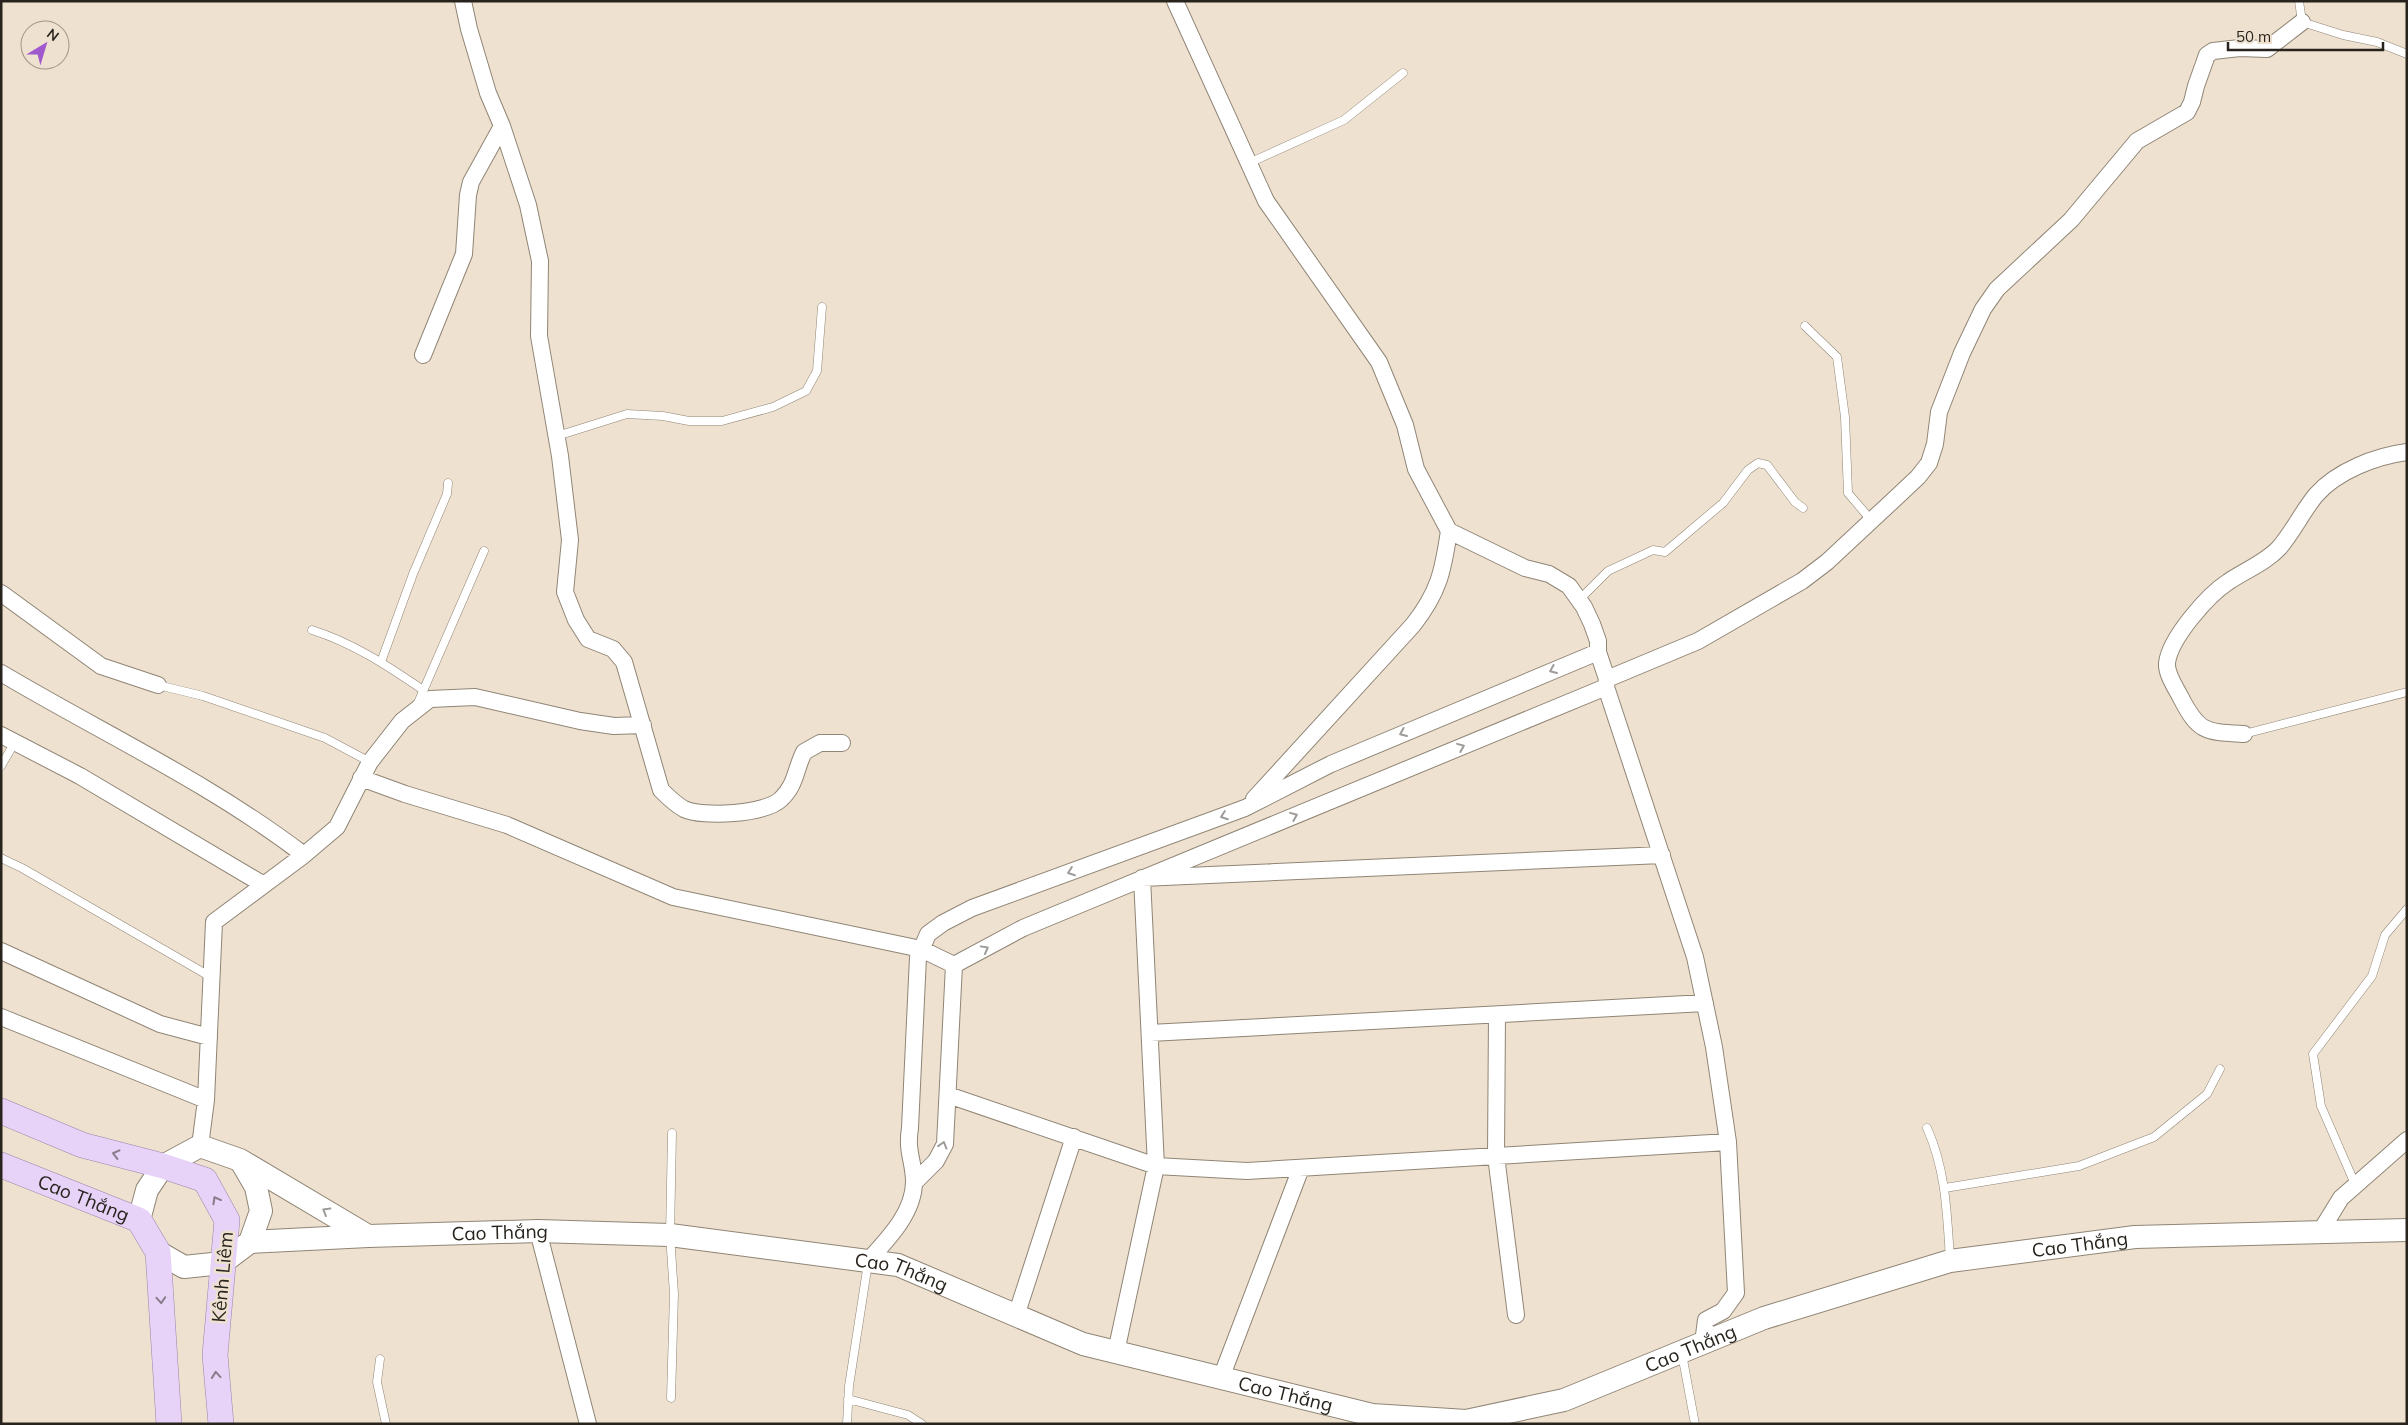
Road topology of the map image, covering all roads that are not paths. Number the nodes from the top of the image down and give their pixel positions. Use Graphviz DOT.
graph roads {
  1 [pos="463,1"];
  2 [pos="1175,1"];
  3 [pos="2298,1"];
  4 [pos="2302,22"];
  5 [pos="2407,54"];
  6 [pos="1403,74"];
  7 [pos="502,126"];
  8 [pos="1249,162"];
  9 [pos="822,306"];
  10 [pos="1805,326"];
  11 [pos="423,355"];
  12 [pos="557,436"];
  13 [pos="2407,452"];
  14 [pos="448,483"];
  15 [pos="1803,508"];
  16 [pos="1871,520"];
  17 [pos="1450,531"];
  18 [pos="484,551"];
  19 [pos="1,593"];
  20 [pos="1579,600"];
  21 [pos="312,630"];
  22 [pos="1598,652"];
  23 [pos="381,662"];
  24 [pos="1,672"];
  25 [pos="1607,683"];
  26 [pos="158,685"];
  27 [pos="423,690"];
  28 [pos="2407,692"];
  29 [pos="414,711"];
  30 [pos="643,724"];
  31 [pos="2244,734"];
  32 [pos="8,739"];
  33 [pos="842,743"];
  34 [pos="370,762"];
  35 [pos="1,766"];
  36 [pos="361,778"];
  37 [pos="1245,808"];
  38 [pos="304,854"];
  39 [pos="1662,855"];
  40 [pos="1,858"];
  41 [pos="1142,878"];
  42 [pos="264,885"];
  43 [pos="2407,908"];
  44 [pos="921,949"];
  45 [pos="1,951"];
  46 [pos="954,965"];
  47 [pos="211,978"];
  48 [pos="1705,1003"];
  49 [pos="1497,1014"];
  50 [pos="1,1017"];
  51 [pos="1150,1033"];
  52 [pos="209,1037"];
  53 [pos="2220,1069"];
  54 [pos="948,1095"];
  55 [pos="206,1100"];
  56 [pos="1,1111"];
  57 [pos="1927,1128"];
  58 [pos="672,1133"];
  59 [pos="1074,1137"];
  60 [pos="2407,1140"];
  61 [pos="1728,1142"];
  62 [pos="200,1146"];
  63 [pos="1496,1156"];
  64 [pos="240,1160"];
  65 [pos="1,1164"];
  66 [pos="163,1166"];
  67 [pos="1156,1166"];
  68 [pos="1301,1168"];
  69 [pos="914,1183"];
  70 [pos="2355,1184"];
  71 [pos="1945,1188"];
  72 [pos="139,1220"];
  73 [pos="2407,1230"];
  74 [pos="538,1231"];
  75 [pos="2320,1232"];
  76 [pos="670,1235"];
  77 [pos="368,1236"];
  78 [pos="250,1242"];
  79 [pos="158,1252"];
  80 [pos="868,1261"];
  81 [pos="1950,1261"];
  82 [pos="222,1263"];
  83 [pos="1516,1315"];
  84 [pos="1016,1316"];
  85 [pos="1703,1343"];
  86 [pos="1116,1352"];
  87 [pos="1681,1352"];
  88 [pos="380,1359"];
  89 [pos="1221,1378"];
  90 [pos="671,1398"];
  91 [pos="848,1399"];
  92 [pos="1466,1423"];
  93 [pos="169,1424"];
  94 [pos="221,1424"];
  95 [pos="386,1424"];
  96 [pos="588,1424"];
  97 [pos="847,1424"];
  98 [pos="922,1424"];
  99 [pos="1695,1424"];
  1 -- 7 [label="street"];
  2 -- 8 [label="street"];
  3 -- 4 [label="lane"];
  4 -- 5 [label="lane"];
  4 -- 16 [label="street"];
  6 -- 8 [label="lane"];
  7 -- 11 [label="street"];
  7 -- 12 [label="street"];
  8 -- 17 [label="street"];
  9 -- 12 [label="lane"];
  10 -- 16 [label="lane"];
  12 -- 30 [label="street"];
  13 -- 31 [label="street"];
  14 -- 23 [label="lane"];
  15 -- 20 [label="lane"];
  16 -- 25 [label="street"];
  17 -- 20 [label="street"];
  17 -- 37 [label="street"];
  18 -- 27 [label="lane"];
  19 -- 26 [label="street"];
  20 -- 22 [label="street"];
  21 -- 23 [label="lane"];
  22 -- 25 [label="street"];
  22 -- 37 [label="street, one-way"];
  23 -- 27 [label="lane"];
  24 -- 38 [label="street"];
  25 -- 39 [label="street"];
  41 -- 25 [label="street, one-way"];
  26 -- 34 [label="lane"];
  27 -- 29 [label="lane"];
  28 -- 31 [label="lane"];
  29 -- 30 [label="street"];
  29 -- 34 [label="street"];
  30 -- 33 [label="street"];
  32 -- 35 [label="lane"];
  32 -- 42 [label="street"];
  34 -- 36 [label="street"];
  36 -- 38 [label="street"];
  36 -- 44 [label="street"];
  37 -- 44 [label="street, one-way"];
  38 -- 42 [label="street"];
  39 -- 41 [label="street"];
  39 -- 48 [label="street"];
  40 -- 47 [label="lane"];
  46 -- 41 [label="street, one-way"];
  41 -- 51 [label="street"];
  42 -- 47 [label="street"];
  43 -- 70 [label="lane"];
  44 -- 46 [label="street"];
  44 -- 69 [label="street"];
  45 -- 52 [label="street"];
  46 -- 54 [label="street"];
  47 -- 52 [label="street"];
  48 -- 49 [label="street"];
  48 -- 61 [label="street"];
  49 -- 51 [label="street"];
  49 -- 63 [label="street"];
  50 -- 55 [label="street"];
  51 -- 67 [label="street"];
  52 -- 55 [label="street"];
  53 -- 71 [label="lane"];
  54 -- 59 [label="street"];
  69 -- 54 [label="street, one-way"];
  55 -- 62 [label="street"];
  66 -- 56 [label="main road, one-way"];
  57 -- 71 [label="lane"];
  58 -- 76 [label="lane"];
  59 -- 67 [label="street"];
  59 -- 84 [label="street"];
  60 -- 70 [label="street"];
  61 -- 63 [label="street"];
  61 -- 85 [label="street"];
  62 -- 64 [label="main road"];
  62 -- 66 [label="main road, Cao Thắng"];
  63 -- 68 [label="street"];
  63 -- 83 [label="street"];
  77 -- 64 [label="main road, one-way"];
  64 -- 78 [label="main road"];
  65 -- 72 [label="main road, Cao Thắng"];
  66 -- 72 [label="main road, Cao Thắng"];
  82 -- 66 [label="main road, Kênh Liêm, one-way"];
  67 -- 68 [label="street"];
  67 -- 86 [label="street"];
  68 -- 89 [label="street"];
  69 -- 80 [label="street"];
  70 -- 75 [label="street"];
  71 -- 81 [label="lane"];
  72 -- 79 [label="main road"];
  73 -- 75 [label="main road, Cao Thắng"];
  74 -- 76 [label="main road, Cao Thắng"];
  74 -- 77 [label="main road, Cao Thắng"];
  74 -- 96 [label="street"];
  75 -- 81 [label="main road, Cao Thắng"];
  76 -- 80 [label="main road, Cao Thắng"];
  76 -- 90 [label="lane"];
  77 -- 78 [label="main road, Cao Thắng"];
  78 -- 82 [label="main road"];
  79 -- 82 [label="main road"];
  79 -- 93 [label="main road, one-way"];
  80 -- 84 [label="main road, Cao Thắng"];
  80 -- 91 [label="lane"];
  81 -- 85 [label="main road, Cao Thắng"];
  94 -- 82 [label="main road, Kênh Liêm, one-way"];
  84 -- 86 [label="main road, Cao Thắng"];
  85 -- 87 [label="main road, Cao Thắng"];
  86 -- 89 [label="main road, Cao Thắng"];
  87 -- 92 [label="main road, Cao Thắng"];
  87 -- 99 [label="lane"];
  88 -- 95 [label="lane"];
  89 -- 92 [label="main road, Cao Thắng"];
  91 -- 97 [label="lane"];
  91 -- 98 [label="lane"];
}
